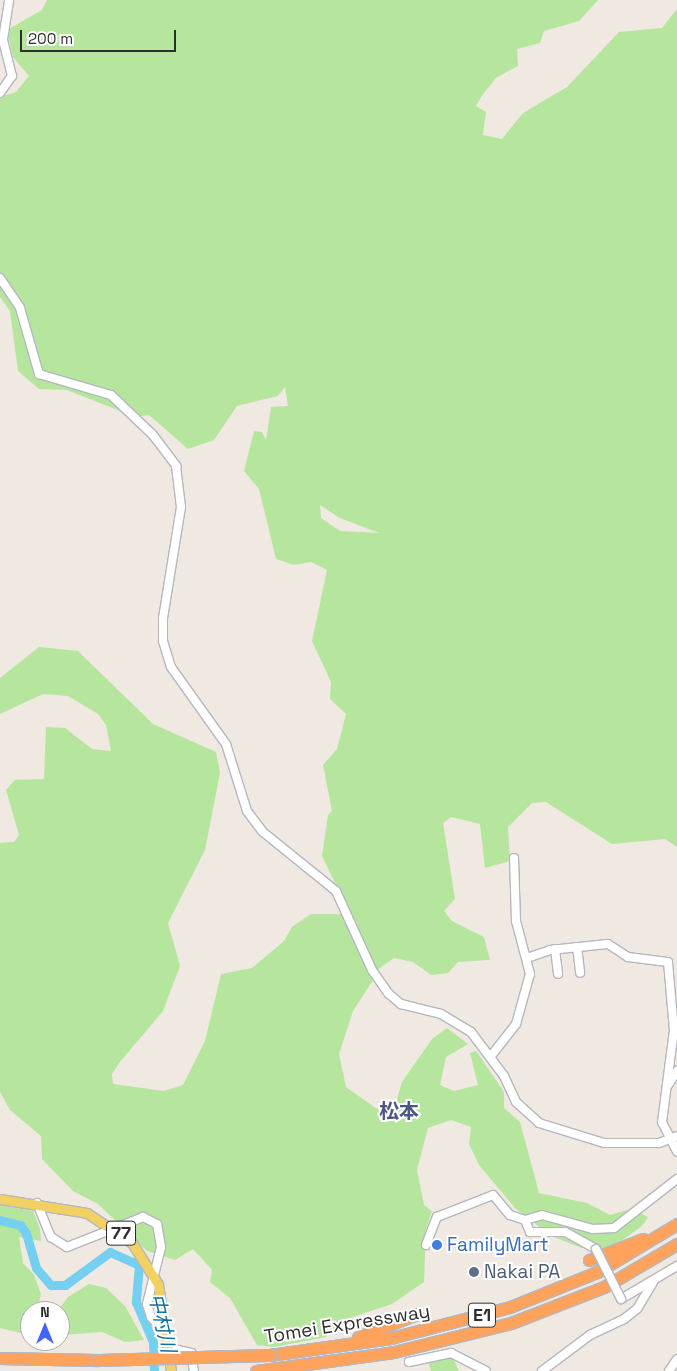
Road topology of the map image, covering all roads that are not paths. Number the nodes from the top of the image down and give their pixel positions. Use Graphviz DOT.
graph roads {
  1 [pos="10,0"];
  2 [pos="0,93"];
  3 [pos="0,278"];
  4 [pos="514,858"];
  5 [pos="577,947"];
  6 [pos="555,949"];
  7 [pos="527,958"];
  8 [pos="580,973"];
  9 [pos="558,974"];
  10 [pos="490,1056"];
  11 [pos="677,1071"];
  12 [pos="667,1087"];
  13 [pos="674,1138"];
  14 [pos="677,1151"];
  15 [pos="677,1179"];
  16 [pos="0,1199"];
  17 [pos="37,1203"];
  18 [pos="677,1217"];
  19 [pos="525,1220"];
  20 [pos="677,1224"];
  21 [pos="115,1228"];
  22 [pos="677,1244"];
  23 [pos="426,1245"];
  24 [pos="677,1253"];
  25 [pos="589,1260"];
  26 [pos="677,1266"];
  27 [pos="152,1272"];
  28 [pos="653,1282"];
  29 [pos="417,1314"];
  30 [pos="511,1323"];
  31 [pos="167,1336"];
  32 [pos="168,1348"];
  33 [pos="270,1355"];
  34 [pos="0,1358"];
  35 [pos="677,1359"];
  36 [pos="408,1362"];
  37 [pos="271,1370"];
  38 [pos="170,1371"];
  39 [pos="194,1371"];
  40 [pos="256,1371"];
  41 [pos="486,1371"];
  42 [pos="542,1371"];
  43 [pos="669,1371"];
  1 -- 2 [label="street"];
  3 -- 10 [label="street"];
  4 -- 7 [label="street"];
  5 -- 6 [label="street"];
  5 -- 8 [label="street"];
  5 -- 12 [label="street"];
  6 -- 7 [label="street"];
  6 -- 9 [label="street"];
  7 -- 10 [label="street"];
  10 -- 13 [label="street"];
  11 -- 12 [label="street"];
  12 -- 13 [label="street"];
  13 -- 14 [label="street"];
  15 -- 19 [label="street"];
  16 -- 17 [label="main road, 77"];
  17 -- 21 [label="main road, 77"];
  17 -- 21 [label="street"];
  18 -- 25 [label="highway"];
  19 -- 23 [label="street"];
  19 -- 28 [label="street, bridge"];
  20 -- 33 [label="highway, Tomei Expressway / E1"];
  21 -- 27 [label="main road, 77"];
  21 -- 27 [label="street"];
  22 -- 30 [label="highway, Tomei Expressway / E1"];
  24 -- 30 [label="highway"];
  26 -- 28 [label="street"];
  27 -- 31 [label="main road, 77"];
  27 -- 31 [label="street"];
  28 -- 42 [label="street"];
  29 -- 33 [label="highway"];
  30 -- 37 [label="highway, Tomei Expressway / E1"];
  31 -- 32 [label="main road, 77"];
  32 -- 38 [label="main road, 77"];
  32 -- 39 [label="street"];
  33 -- 34 [label="highway, Tomei Expressway / E1, bridge"];
  35 -- 43 [label="street"];
  36 -- 41 [label="street"];
  37 -- 40 [label="highway, Tomei Expressway / E1"];
}
